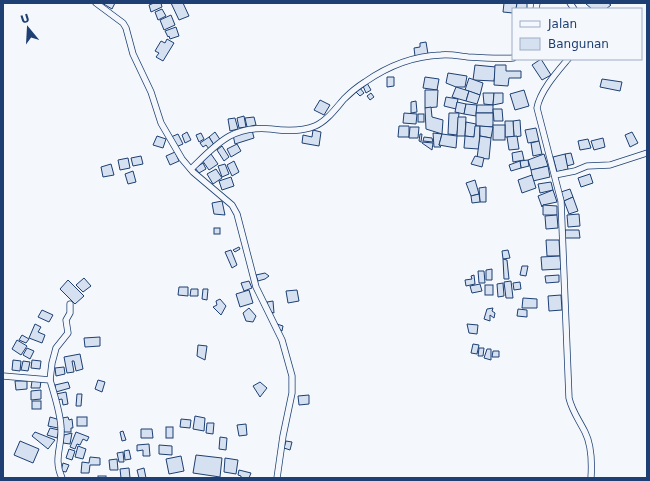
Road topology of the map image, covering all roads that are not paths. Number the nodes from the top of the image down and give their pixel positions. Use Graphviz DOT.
graph roads {
  1 [pos="96,3"];
  2 [pos="512,58"];
  3 [pos="567,60"];
  4 [pos="647,153"];
  5 [pos="191,169"];
  6 [pos="555,175"];
  7 [pos="70,304"];
  8 [pos="3,376"];
  9 [pos="50,380"];
  10 [pos="62,478"];
  11 [pos="277,478"];
  12 [pos="590,478"];
  1 -- 5 [label="street"];
  2 -- 5 [label="street"];
  3 -- 6 [label="street"];
  4 -- 6 [label="street"];
  5 -- 11 [label="street"];
  6 -- 12 [label="street"];
  7 -- 9 [label="street"];
  8 -- 9 [label="street"];
  9 -- 10 [label="street"];
}
